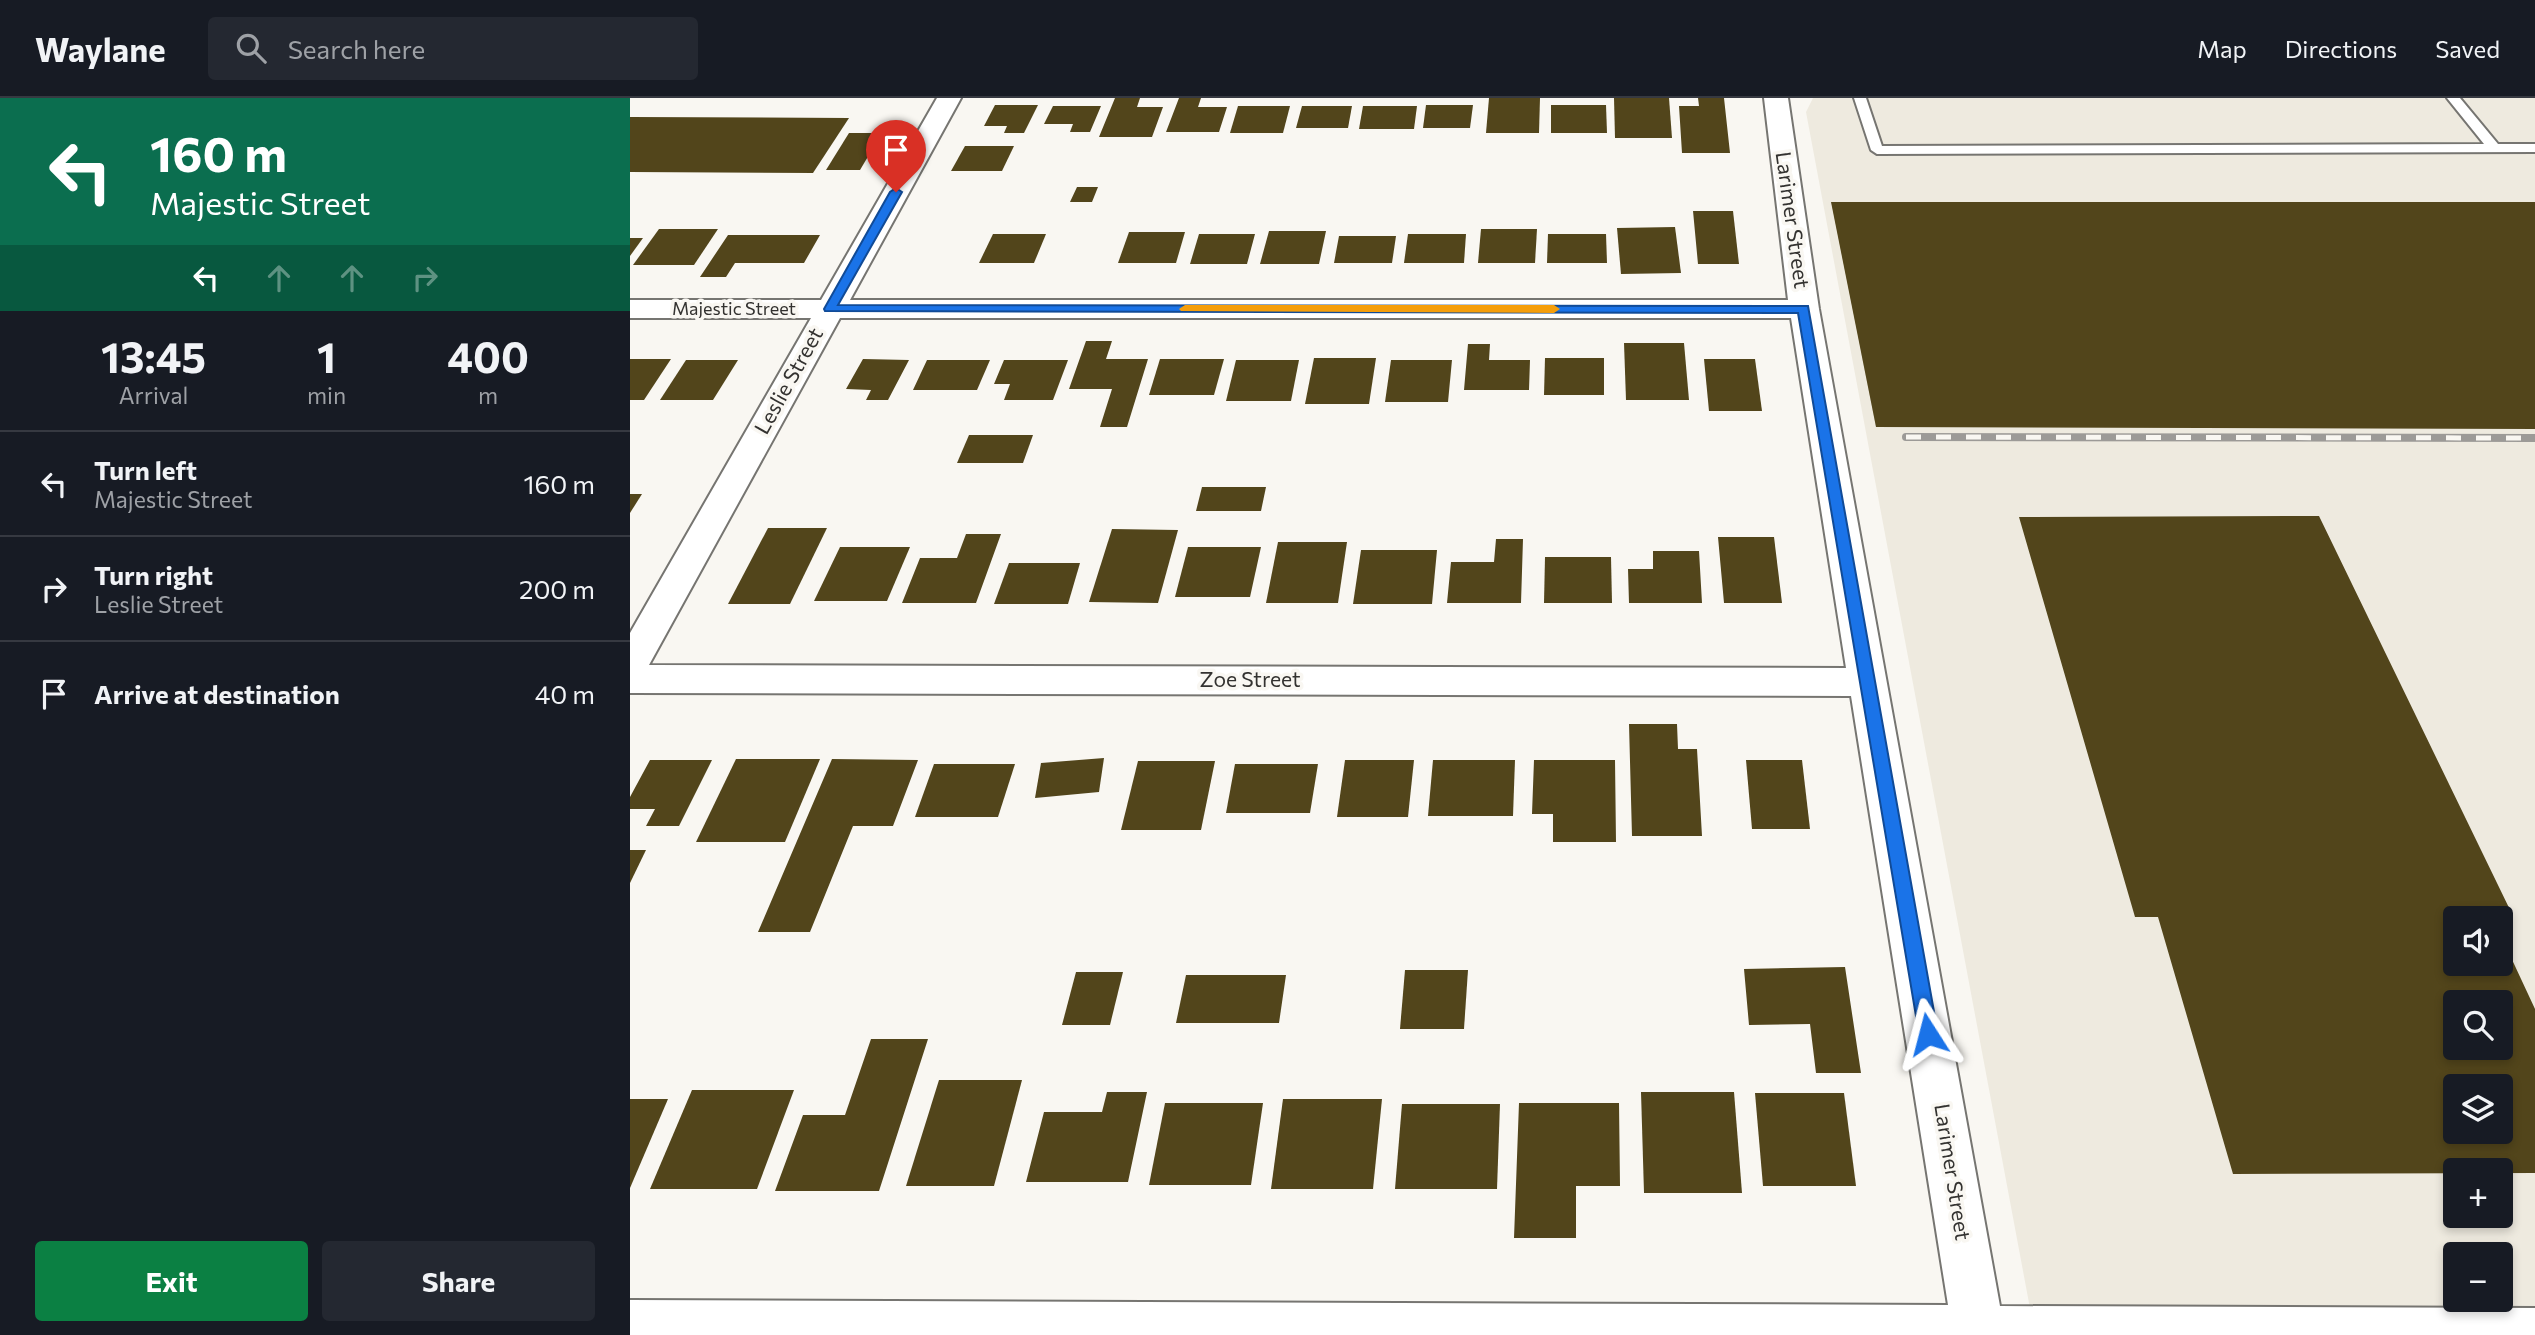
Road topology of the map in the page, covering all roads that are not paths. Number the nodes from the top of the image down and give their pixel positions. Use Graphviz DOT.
graph roads {
  1 [pos="949,98"];
  2 [pos="1776,98"];
  3 [pos="1860,98"];
  4 [pos="2453,98"];
  5 [pos="2494,148"];
  6 [pos="2535,148"];
  7 [pos="630,309"];
  8 [pos="830,309"];
  9 [pos="1804,309"];
  10 [pos="630,666"];
  11 [pos="630,679"];
  12 [pos="1870,682"];
  13 [pos="630,1326"];
  14 [pos="1978,1334"];
  15 [pos="2535,1335"];
  1 -- 8 [label="street, Leslie Street"];
  2 -- 9 [label="street, Larimer Street"];
  3 -- 5 [label="lane"];
  4 -- 5 [label="lane"];
  5 -- 6 [label="lane"];
  7 -- 8 [label="street, Majestic Street"];
  8 -- 9 [label="street, Majestic Street"];
  8 -- 10 [label="street, Leslie Street"];
  9 -- 12 [label="street, Larimer Street"];
  11 -- 12 [label="street, Zoe Street"];
  12 -- 14 [label="street, Larimer Street"];
  13 -- 14 [label="street"];
  14 -- 15 [label="street"];
}
